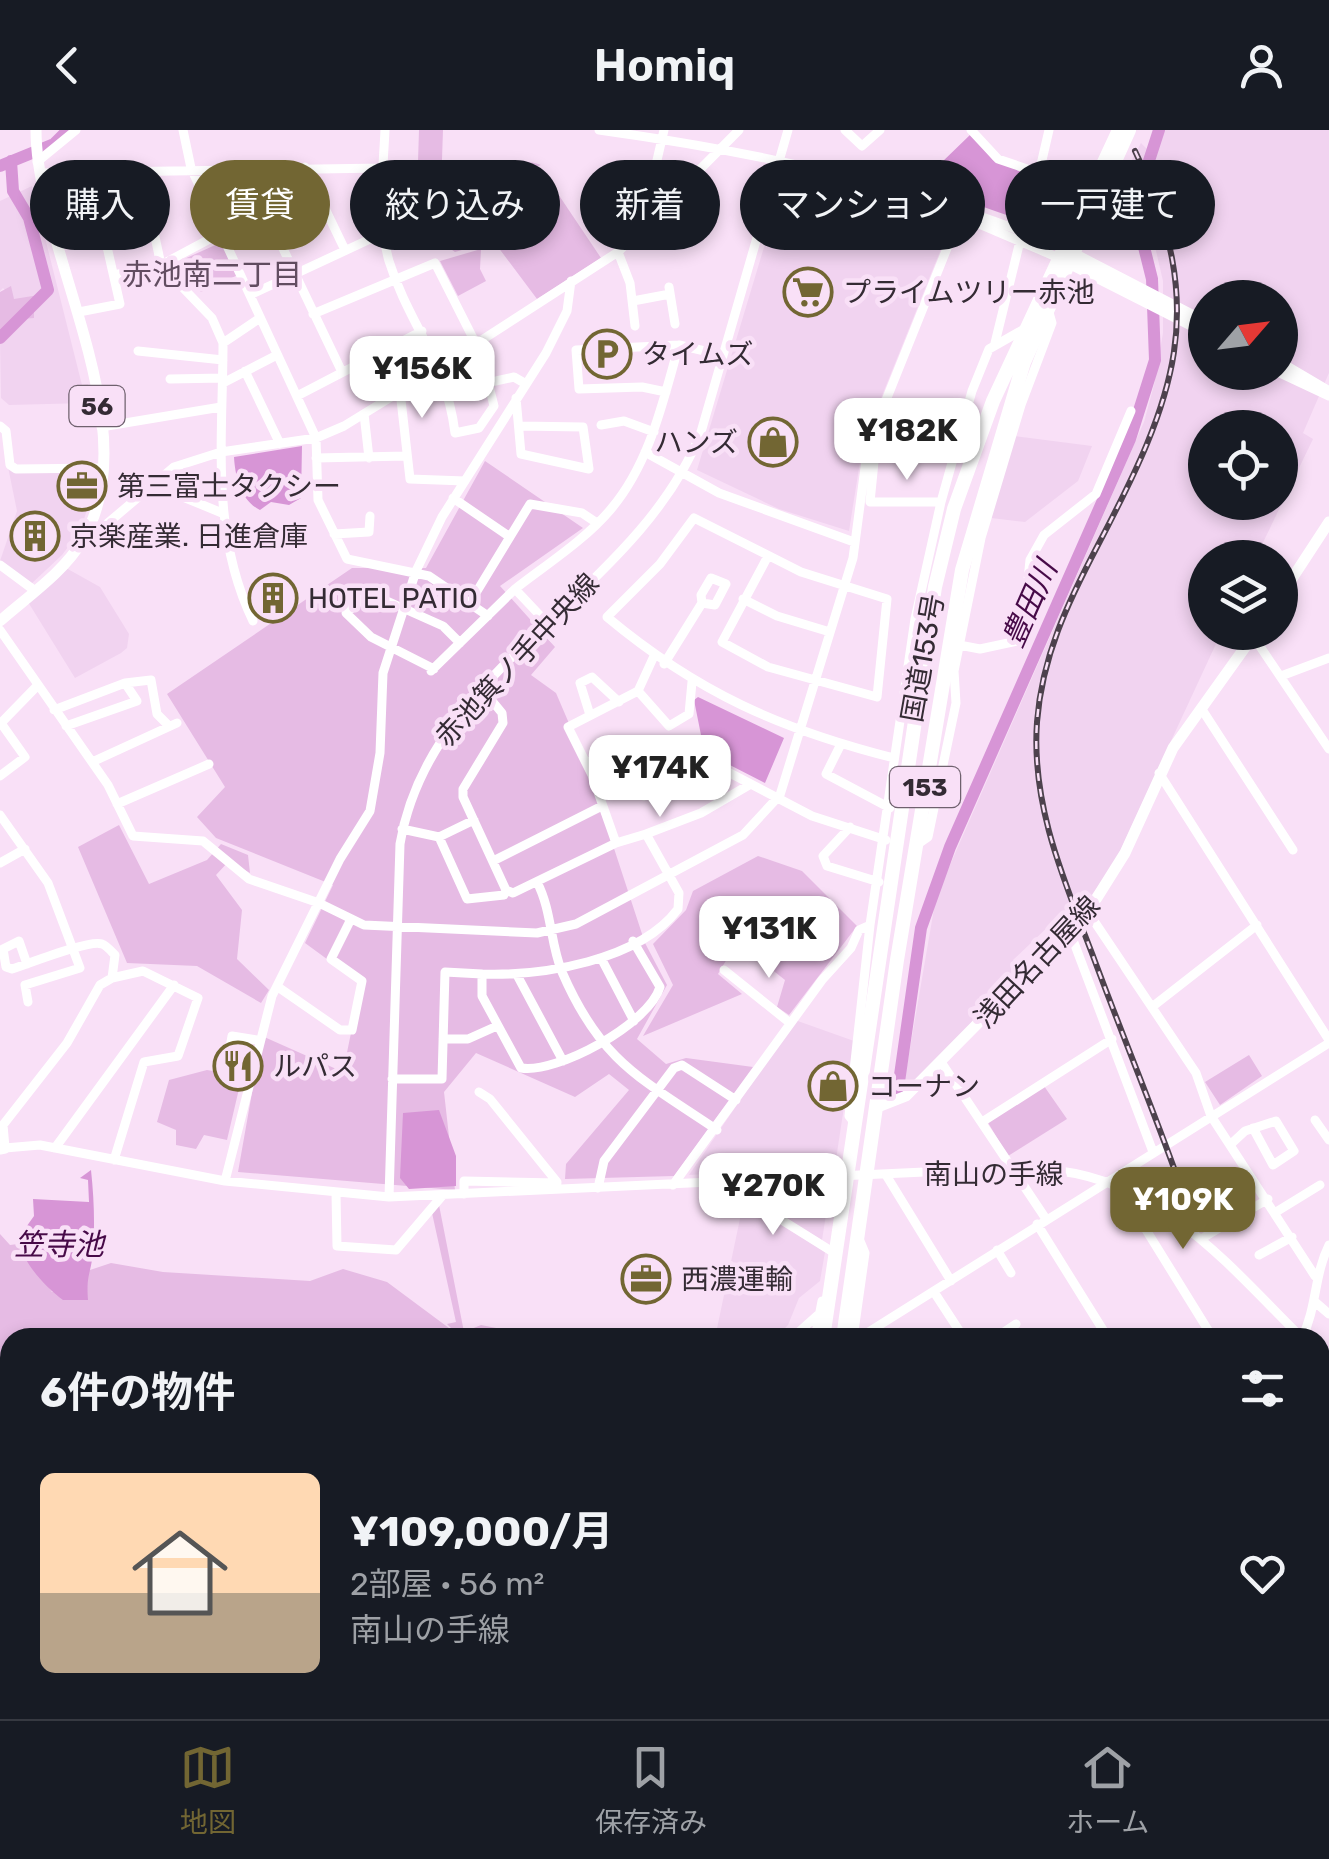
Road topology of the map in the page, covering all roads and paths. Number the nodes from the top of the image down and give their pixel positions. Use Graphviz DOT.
graph roads {
  1 [pos="36,130"];
  2 [pos="76,130"];
  3 [pos="183,130"];
  4 [pos="384,130"];
  5 [pos="598,130"];
  6 [pos="739,130"];
  7 [pos="788,130"];
  8 [pos="844,130"];
  9 [pos="880,130"];
  10 [pos="971,130"];
  11 [pos="1049,130"];
  12 [pos="1119,130"];
  13 [pos="1128,130"];
  14 [pos="663,134"];
  15 [pos="720,150"];
  16 [pos="38,160"];
  17 [pos="39,160"];
  18 [pos="383,160"];
  19 [pos="657,160"];
  20 [pos="710,160"];
  21 [pos="768,160"];
  22 [pos="779,160"];
  23 [pos="190,163"];
  24 [pos="330,219"];
  25 [pos="985,223"];
  26 [pos="350,248"];
  27 [pos="62,250"];
  28 [pos="108,250"];
  29 [pos="159,250"];
  30 [pos="190,250"];
  31 [pos="228,250"];
  32 [pos="283,250"];
  33 [pos="345,250"];
  34 [pos="388,250"];
  35 [pos="752,250"];
  36 [pos="946,250"];
  37 [pos="1018,250"];
  38 [pos="1048,250"];
  39 [pos="618,252"];
  40 [pos="1067,256"];
  41 [pos="162,265"];
  42 [pos="294,274"];
  43 [pos="114,276"];
  44 [pos="570,280"];
  45 [pos="397,282"];
  46 [pos="1125,284"];
  47 [pos="250,295"];
  48 [pos="633,300"];
  49 [pos="78,312"];
  50 [pos="313,314"];
  51 [pos="1188,314"];
  52 [pos="260,318"];
  53 [pos="1188,322"];
  54 [pos="675,324"];
  55 [pos="635,326"];
  56 [pos="1028,327"];
  57 [pos="422,331"];
  58 [pos="223,342"];
  59 [pos="995,343"];
  60 [pos="476,344"];
  61 [pos="678,345"];
  62 [pos="138,351"];
  63 [pos="277,355"];
  64 [pos="722,355"];
  65 [pos="223,360"];
  66 [pos="440,368"];
  67 [pos="245,371"];
  68 [pos="342,372"];
  69 [pos="1298,374"];
  70 [pos="170,378"];
  71 [pos="223,380"];
  72 [pos="1298,380"];
  73 [pos="488,382"];
  74 [pos="526,384"];
  75 [pos="400,390"];
  76 [pos="450,391"];
  77 [pos="666,392"];
  78 [pos="1326,392"];
  79 [pos="298,396"];
  80 [pos="516,398"];
  81 [pos="221,407"];
  82 [pos="1131,411"];
  83 [pos="364,414"];
  84 [pos="601,425"];
  85 [pos="0,426"];
  86 [pos="100,426"];
  87 [pos="520,426"];
  88 [pos="654,432"];
  89 [pos="316,438"];
  90 [pos="280,444"];
  91 [pos="4,448"];
  92 [pos="221,452"];
  93 [pos="645,452"];
  94 [pos="406,456"];
  95 [pos="316,458"];
  96 [pos="369,458"];
  97 [pos="874,462"];
  98 [pos="104,468"];
  99 [pos="682,476"];
  100 [pos="465,481"];
  101 [pos="183,496"];
  102 [pos="454,498"];
  103 [pos="948,505"];
  104 [pos="222,514"];
  105 [pos="370,516"];
  106 [pos="1329,522"];
  107 [pos="597,523"];
  108 [pos="334,534"];
  109 [pos="510,536"];
  110 [pos="854,542"];
  111 [pos="74,552"];
  112 [pos="768,556"];
  113 [pos="926,564"];
  114 [pos="0,565"];
  115 [pos="1298,570"];
  116 [pos="416,571"];
  117 [pos="967,574"];
  118 [pos="845,586"];
  119 [pos="934,587"];
  120 [pos="515,589"];
  121 [pos="34,590"];
  122 [pos="742,598"];
  123 [pos="471,601"];
  124 [pos="702,604"];
  125 [pos="402,609"];
  126 [pos="488,616"];
  127 [pos="0,621"];
  128 [pos="253,621"];
  129 [pos="548,624"];
  130 [pos="0,630"];
  131 [pos="830,632"];
  132 [pos="460,643"];
  133 [pos="389,645"];
  134 [pos="959,646"];
  135 [pos="1243,650"];
  136 [pos="1265,650"];
  137 [pos="654,656"];
  138 [pos="1329,658"];
  139 [pos="664,664"];
  140 [pos="949,667"];
  141 [pos="1281,676"];
  142 [pos="125,682"];
  143 [pos="692,682"];
  144 [pos="815,683"];
  145 [pos="36,686"];
  146 [pos="483,690"];
  147 [pos="638,691"];
  148 [pos="618,702"];
  149 [pos="1200,708"];
  150 [pos="54,710"];
  151 [pos="590,716"];
  152 [pos="66,726"];
  153 [pos="800,731"];
  154 [pos="841,744"];
  155 [pos="932,748"];
  156 [pos="1329,749"];
  157 [pos="894,758"];
  158 [pos="92,762"];
  159 [pos="943,762"];
  160 [pos="209,764"];
  161 [pos="586,764"];
  162 [pos="1159,773"];
  163 [pos="0,776"];
  164 [pos="749,785"];
  165 [pos="777,800"];
  166 [pos="117,804"];
  167 [pos="602,806"];
  168 [pos="893,809"];
  169 [pos="0,815"];
  170 [pos="474,820"];
  171 [pos="850,828"];
  172 [pos="402,829"];
  173 [pos="646,834"];
  174 [pos="439,837"];
  175 [pos="886,840"];
  176 [pos="616,843"];
  177 [pos="915,846"];
  178 [pos="25,849"];
  179 [pos="1292,850"];
  180 [pos="493,862"];
  181 [pos="0,863"];
  182 [pos="668,875"];
  183 [pos="886,875"];
  184 [pos="910,880"];
  185 [pos="537,882"];
  186 [pos="506,890"];
  187 [pos="319,904"];
  188 [pos="1088,912"];
  189 [pos="351,919"];
  190 [pos="870,924"];
  191 [pos="1257,924"];
  192 [pos="395,928"];
  193 [pos="552,931"];
  194 [pos="1070,932"];
  195 [pos="633,941"];
  196 [pos="74,950"];
  197 [pos="601,958"];
  198 [pos="27,964"];
  199 [pos="872,965"];
  200 [pos="561,970"];
  201 [pos="724,970"];
  202 [pos="482,974"];
  203 [pos="517,975"];
  204 [pos="112,978"];
  205 [pos="174,985"];
  206 [pos="278,986"];
  207 [pos="28,1002"];
  208 [pos="1152,1007"];
  209 [pos="634,1022"];
  210 [pos="790,1023"];
  211 [pos="497,1026"];
  212 [pos="257,1040"];
  213 [pos="443,1040"];
  214 [pos="1112,1040"];
  215 [pos="1329,1041"];
  216 [pos="599,1042"];
  217 [pos="128,1048"];
  218 [pos="253,1059"];
  219 [pos="564,1061"];
  220 [pos="144,1062"];
  221 [pos="941,1062"];
  222 [pos="392,1079"];
  223 [pos="655,1088"];
  224 [pos="479,1092"];
  225 [pos="736,1100"];
  226 [pos="878,1107"];
  227 [pos="1211,1116"];
  228 [pos="1316,1120"];
  229 [pos="982,1122"];
  230 [pos="2,1124"];
  231 [pos="1254,1128"];
  232 [pos="717,1130"];
  233 [pos="1329,1140"];
  234 [pos="1231,1144"];
  235 [pos="2,1148"];
  236 [pos="55,1148"];
  237 [pos="1155,1151"];
  238 [pos="114,1160"];
  239 [pos="1013,1169"];
  240 [pos="868,1174"];
  241 [pos="886,1174"];
  242 [pos="849,1177"];
  243 [pos="774,1180"];
  244 [pos="225,1181"];
  245 [pos="1105,1183"];
  246 [pos="1320,1185"];
  247 [pos="558,1186"];
  248 [pos="674,1186"];
  249 [pos="598,1188"];
  250 [pos="1121,1188"];
  251 [pos="336,1193"];
  252 [pos="389,1196"];
  253 [pos="442,1196"];
  254 [pos="1268,1199"];
  255 [pos="1276,1212"];
  256 [pos="1042,1221"];
  257 [pos="1292,1237"];
  258 [pos="858,1238"];
  259 [pos="1201,1239"];
  260 [pos="1329,1244"];
  261 [pos="997,1250"];
  262 [pos="838,1254"];
  263 [pos="1259,1255"];
  264 [pos="1011,1273"];
  265 [pos="1315,1276"];
  266 [pos="951,1281"];
  267 [pos="833,1288"];
  268 [pos="934,1292"];
  269 [pos="1314,1301"];
  270 [pos="820,1313"];
  271 [pos="1329,1314"];
  272 [pos="1009,1324"];
  273 [pos="803,1328"];
  274 [pos="818,1328"];
  275 [pos="825,1328"];
  276 [pos="844,1328"];
  277 [pos="857,1328"];
  278 [pos="873,1328"];
  279 [pos="957,1328"];
  280 [pos="1005,1328"];
  281 [pos="1102,1328"];
  282 [pos="1207,1328"];
  283 [pos="1292,1328"];
  284 [pos="1305,1328"];
  1 -- 16 [label="main road, 56"];
  2 -- 17 [label="street"];
  3 -- 23 [label="street"];
  4 -- 18 [label="street"];
  5 -- 14 [label="street"];
  6 -- 15 [label="street"];
  7 -- 22 [label="street, 赤池箕ノ手中央線"];
  8 -- 9 [label="street"];
  10 -- 11 [label="street"];
  12 -- 40 [label="highway, 国道153号 / 153"];
  13 -- 40 [label="highway, 国道153号 / 153"];
  14 -- 15 [label="street"];
  14 -- 19 [label="street"];
  15 -- 20 [label="street"];
  15 -- 21 [label="street"];
  24 -- 33 [label="street"];
  25 -- 40 [label="street"];
  26 -- 33 [label="street"];
  27 -- 49 [label="main road, 56"];
  28 -- 43 [label="street"];
  29 -- 41 [label="street"];
  30 -- 41 [label="street"];
  31 -- 47 [label="street"];
  32 -- 42 [label="street"];
  33 -- 42 [label="street"];
  34 -- 45 [label="street"];
  35 -- 64 [label="street, 赤池箕ノ手中央線"];
  36 -- 110 [label="street"];
  37 -- 59 [label="street"];
  38 -- 40 [label="street"];
  39 -- 44 [label="street"];
  39 -- 48 [label="street"];
  40 -- 46 [label="main road"];
  40 -- 56 [label="highway, 国道153号 / 153"];
  40 -- 117 [label="highway, 国道153号 / 153"];
  41 -- 43 [label="street"];
  41 -- 58 [label="street"];
  42 -- 47 [label="street"];
  42 -- 50 [label="street"];
  43 -- 49 [label="street"];
  44 -- 60 [label="street"];
  44 -- 74 [label="street"];
  45 -- 50 [label="street"];
  45 -- 57 [label="street"];
  45 -- 60 [label="street"];
  46 -- 51 [label="main road"];
  46 -- 53 [label="main road"];
  47 -- 52 [label="street"];
  48 -- 54 [label="street"];
  48 -- 55 [label="street"];
  49 -- 86 [label="main road, 56"];
  50 -- 68 [label="street"];
  52 -- 58 [label="street"];
  52 -- 63 [label="street"];
  56 -- 59 [label="street"];
  56 -- 103 [label="highway, 国道153号 / 153"];
  57 -- 66 [label="street"];
  57 -- 68 [label="street"];
  58 -- 65 [label="street"];
  59 -- 103 [label="street"];
  60 -- 66 [label="street"];
  61 -- 64 [label="street"];
  61 -- 77 [label="street"];
  61 -- 77 [label="street"];
  62 -- 65 [label="street"];
  63 -- 67 [label="street"];
  63 -- 79 [label="street"];
  64 -- 99 [label="street, 赤池箕ノ手中央線"];
  65 -- 71 [label="street"];
  66 -- 75 [label="street"];
  66 -- 76 [label="street"];
  67 -- 71 [label="street"];
  67 -- 90 [label="street"];
  68 -- 79 [label="street"];
  69 -- 78 [label="main road"];
  70 -- 71 [label="street"];
  71 -- 81 [label="street"];
  72 -- 78 [label="main road"];
  73 -- 74 [label="street"];
  73 -- 76 [label="street"];
  73 -- 76 [label="street"];
  74 -- 80 [label="street"];
  75 -- 83 [label="street"];
  75 -- 94 [label="street"];
  77 -- 88 [label="street"];
  79 -- 89 [label="street"];
  80 -- 87 [label="street"];
  80 -- 100 [label="street"];
  81 -- 86 [label="street"];
  81 -- 92 [label="street"];
  82 -- 134 [label="street"];
  83 -- 89 [label="street"];
  83 -- 96 [label="street"];
  84 -- 88 [label="street"];
  85 -- 91 [label="street"];
  86 -- 98 [label="main road, 56"];
  87 -- 87 [label="street"];
  88 -- 93 [label="street"];
  89 -- 90 [label="street"];
  89 -- 95 [label="street"];
  90 -- 92 [label="street"];
  91 -- 98 [label="street"];
  92 -- 104 [label="street"];
  92 -- 111 [label="street"];
  93 -- 99 [label="street"];
  93 -- 107 [label="street"];
  94 -- 96 [label="street"];
  94 -- 100 [label="street"];
  95 -- 96 [label="street"];
  95 -- 108 [label="street"];
  97 -- 103 [label="street"];
  98 -- 111 [label="main road, 56"];
  99 -- 110 [label="street"];
  99 -- 129 [label="street, 赤池箕ノ手中央線"];
  100 -- 102 [label="street"];
  101 -- 104 [label="street"];
  102 -- 109 [label="street"];
  102 -- 116 [label="street"];
  103 -- 113 [label="street, 153"];
  103 -- 119 [label="highway, 国道153号 / 153"];
  104 -- 128 [label="street"];
  105 -- 108 [label="street"];
  106 -- 115 [label="main road"];
  107 -- 109 [label="street"];
  107 -- 120 [label="street"];
  108 -- 116 [label="street"];
  109 -- 123 [label="street"];
  110 -- 118 [label="street"];
  111 -- 121 [label="main road, 56"];
  112 -- 118 [label="street"];
  112 -- 122 [label="street"];
  112 -- 137 [label="street"];
  113 -- 119 [label="street"];
  113 -- 157 [label="street, 153"];
  114 -- 121 [label="street"];
  116 -- 123 [label="street"];
  116 -- 125 [label="street"];
  117 -- 134 [label="street"];
  117 -- 140 [label="highway, 国道153号 / 153"];
  118 -- 131 [label="street"];
  118 -- 144 [label="street"];
  119 -- 168 [label="highway, 国道153号 / 153"];
  120 -- 126 [label="street"];
  120 -- 129 [label="street"];
  121 -- 127 [label="main road, 56"];
  122 -- 131 [label="street"];
  122 -- 144 [label="street"];
  123 -- 126 [label="street"];
  124 -- 139 [label="street"];
  125 -- 132 [label="street"];
  125 -- 133 [label="street"];
  125 -- 133 [label="street"];
  126 -- 132 [label="street"];
  129 -- 146 [label="street, 赤池箕ノ手中央線"];
  130 -- 145 [label="street"];
  131 -- 144 [label="street"];
  132 -- 133 [label="street"];
  133 -- 187 [label="street"];
  134 -- 140 [label="street"];
  135 -- 149 [label="main road, 浅田名古屋線"];
  136 -- 141 [label="street"];
  137 -- 139 [label="street"];
  137 -- 147 [label="street"];
  138 -- 141 [label="street"];
  139 -- 143 [label="street"];
  140 -- 155 [label="highway, 国道153号 / 153"];
  140 -- 159 [label="street"];
  141 -- 156 [label="street"];
  142 -- 150 [label="street"];
  142 -- 152 [label="street"];
  142 -- 158 [label="street"];
  143 -- 147 [label="street"];
  143 -- 153 [label="street"];
  144 -- 153 [label="street"];
  145 -- 150 [label="street"];
  145 -- 163 [label="street"];
  146 -- 170 [label="street"];
  146 -- 172 [label="street, 赤池箕ノ手中央線"];
  147 -- 148 [label="street"];
  148 -- 151 [label="street"];
  148 -- 151 [label="street"];
  149 -- 162 [label="main road, 浅田名古屋線"];
  149 -- 179 [label="street"];
  150 -- 152 [label="street"];
  151 -- 161 [label="street"];
  152 -- 158 [label="street"];
  153 -- 154 [label="street"];
  153 -- 165 [label="street"];
  154 -- 157 [label="street"];
  154 -- 168 [label="street"];
  155 -- 159 [label="street"];
  155 -- 177 [label="highway, 国道153号 / 153"];
  157 -- 168 [label="street"];
  158 -- 166 [label="street"];
  159 -- 177 [label="street"];
  160 -- 166 [label="street"];
  161 -- 164 [label="street"];
  161 -- 167 [label="street"];
  162 -- 188 [label="main road, 浅田名古屋線"];
  162 -- 191 [label="street"];
  164 -- 165 [label="street"];
  164 -- 173 [label="street"];
  165 -- 171 [label="street"];
  165 -- 182 [label="street"];
  166 -- 187 [label="street"];
  167 -- 176 [label="street"];
  167 -- 180 [label="street"];
  168 -- 175 [label="street"];
  168 -- 183 [label="highway, 国道153号 / 153"];
  169 -- 178 [label="street"];
  170 -- 174 [label="street"];
  170 -- 180 [label="street"];
  171 -- 175 [label="street"];
  171 -- 183 [label="street"];
  172 -- 174 [label="street"];
  172 -- 192 [label="street, 赤池箕ノ手中央線"];
  173 -- 176 [label="street"];
  173 -- 182 [label="street"];
  174 -- 186 [label="street"];
  175 -- 183 [label="street"];
  176 -- 185 [label="street"];
  177 -- 184 [label="highway, 国道153号 / 153"];
  178 -- 181 [label="street"];
  178 -- 196 [label="street"];
  180 -- 186 [label="street"];
  182 -- 193 [label="street"];
  182 -- 195 [label="street"];
  183 -- 184 [label="highway"];
  183 -- 190 [label="street"];
  183 -- 199 [label="highway, 国道153号 / 153"];
  184 -- 226 [label="highway, 国道153号 / 153"];
  185 -- 186 [label="street"];
  185 -- 193 [label="street"];
  187 -- 189 [label="street"];
  187 -- 206 [label="street"];
  188 -- 194 [label="main road, 浅田名古屋線"];
  188 -- 208 [label="street"];
  189 -- 192 [label="street"];
  189 -- 206 [label="street"];
  190 -- 199 [label="street, 153"];
  190 -- 210 [label="street"];
  191 -- 208 [label="street"];
  191 -- 215 [label="street"];
  192 -- 193 [label="street"];
  192 -- 222 [label="street, 赤池箕ノ手中央線"];
  193 -- 200 [label="street"];
  194 -- 214 [label="street"];
  194 -- 221 [label="main road, 浅田名古屋線"];
  195 -- 197 [label="street"];
  195 -- 209 [label="street"];
  196 -- 198 [label="street"];
  196 -- 204 [label="street"];
  196 -- 207 [label="street"];
  197 -- 200 [label="street"];
  197 -- 209 [label="street"];
  199 -- 242 [label="highway, 国道153号 / 153"];
  200 -- 203 [label="street"];
  200 -- 216 [label="street"];
  201 -- 210 [label="street"];
  202 -- 203 [label="street"];
  202 -- 211 [label="street"];
  202 -- 213 [label="street"];
  203 -- 219 [label="street"];
  204 -- 205 [label="street"];
  204 -- 230 [label="street"];
  205 -- 217 [label="street"];
  205 -- 220 [label="street"];
  206 -- 212 [label="street"];
  208 -- 227 [label="street"];
  209 -- 216 [label="street"];
  210 -- 225 [label="street"];
  211 -- 213 [label="street"];
  211 -- 219 [label="street"];
  212 -- 218 [label="street"];
  212 -- 218 [label="street"];
  213 -- 222 [label="street"];
  214 -- 229 [label="street"];
  214 -- 237 [label="street"];
  215 -- 227 [label="street"];
  216 -- 219 [label="street"];
  216 -- 223 [label="street"];
  217 -- 220 [label="street"];
  217 -- 236 [label="street"];
  218 -- 244 [label="street"];
  220 -- 238 [label="street"];
  221 -- 226 [label="main road, 浅田名古屋線"];
  221 -- 229 [label="street"];
  222 -- 252 [label="street, 赤池箕ノ手中央線"];
  223 -- 225 [label="street"];
  223 -- 232 [label="street"];
  223 -- 249 [label="street"];
  224 -- 247 [label="street"];
  225 -- 232 [label="street"];
  226 -- 240 [label="highway, 国道153号 / 153"];
  227 -- 234 [label="street"];
  227 -- 237 [label="street"];
  228 -- 233 [label="street"];
  229 -- 239 [label="street"];
  230 -- 235 [label="street"];
  231 -- 231 [label="street"];
  231 -- 234 [label="street"];
  232 -- 248 [label="street"];
  234 -- 254 [label="street"];
  235 -- 236 [label="street, 南山の手線"];
  236 -- 238 [label="street, 南山の手線"];
  237 -- 245 [label="street"];
  238 -- 244 [label="street, 南山の手線"];
  239 -- 241 [label="street, 南山の手線"];
  239 -- 245 [label="street, 南山の手線"];
  239 -- 256 [label="street"];
  240 -- 241 [label="street, 南山の手線"];
  240 -- 242 [label="street, 南山の手線"];
  240 -- 258 [label="highway, 国道153号 / 153"];
  241 -- 266 [label="street"];
  242 -- 243 [label="street, 南山の手線"];
  242 -- 262 [label="highway, 国道153号 / 153"];
  243 -- 248 [label="street, 南山の手線"];
  243 -- 262 [label="street"];
  244 -- 251 [label="street, 南山の手線"];
  245 -- 250 [label="street, 南山の手線"];
  245 -- 256 [label="street"];
  246 -- 255 [label="street"];
  247 -- 249 [label="street, 南山の手線"];
  247 -- 253 [label="street, 南山の手線"];
  248 -- 249 [label="street, 南山の手線"];
  250 -- 259 [label="street, 南山の手線"];
  250 -- 282 [label="street"];
  251 -- 252 [label="street, 南山の手線"];
  251 -- 253 [label="street"];
  252 -- 253 [label="street, 南山の手線"];
  254 -- 255 [label="street"];
  254 -- 259 [label="street"];
  255 -- 257 [label="street"];
  256 -- 261 [label="street"];
  256 -- 281 [label="street"];
  257 -- 263 [label="street"];
  257 -- 265 [label="street"];
  258 -- 276 [label="highway, 国道153号 / 153"];
  258 -- 277 [label="street"];
  259 -- 283 [label="street, 南山の手線"];
  260 -- 265 [label="street"];
  261 -- 264 [label="street"];
  261 -- 266 [label="street"];
  262 -- 267 [label="highway, 国道153号 / 153"];
  265 -- 269 [label="street"];
  266 -- 268 [label="street"];
  267 -- 270 [label="street"];
  267 -- 275 [label="highway, 国道153号 / 153"];
  268 -- 278 [label="street"];
  268 -- 279 [label="street"];
  269 -- 271 [label="street"];
  269 -- 284 [label="street"];
  270 -- 273 [label="street"];
  270 -- 274 [label="street"];
  272 -- 280 [label="street"];
}
